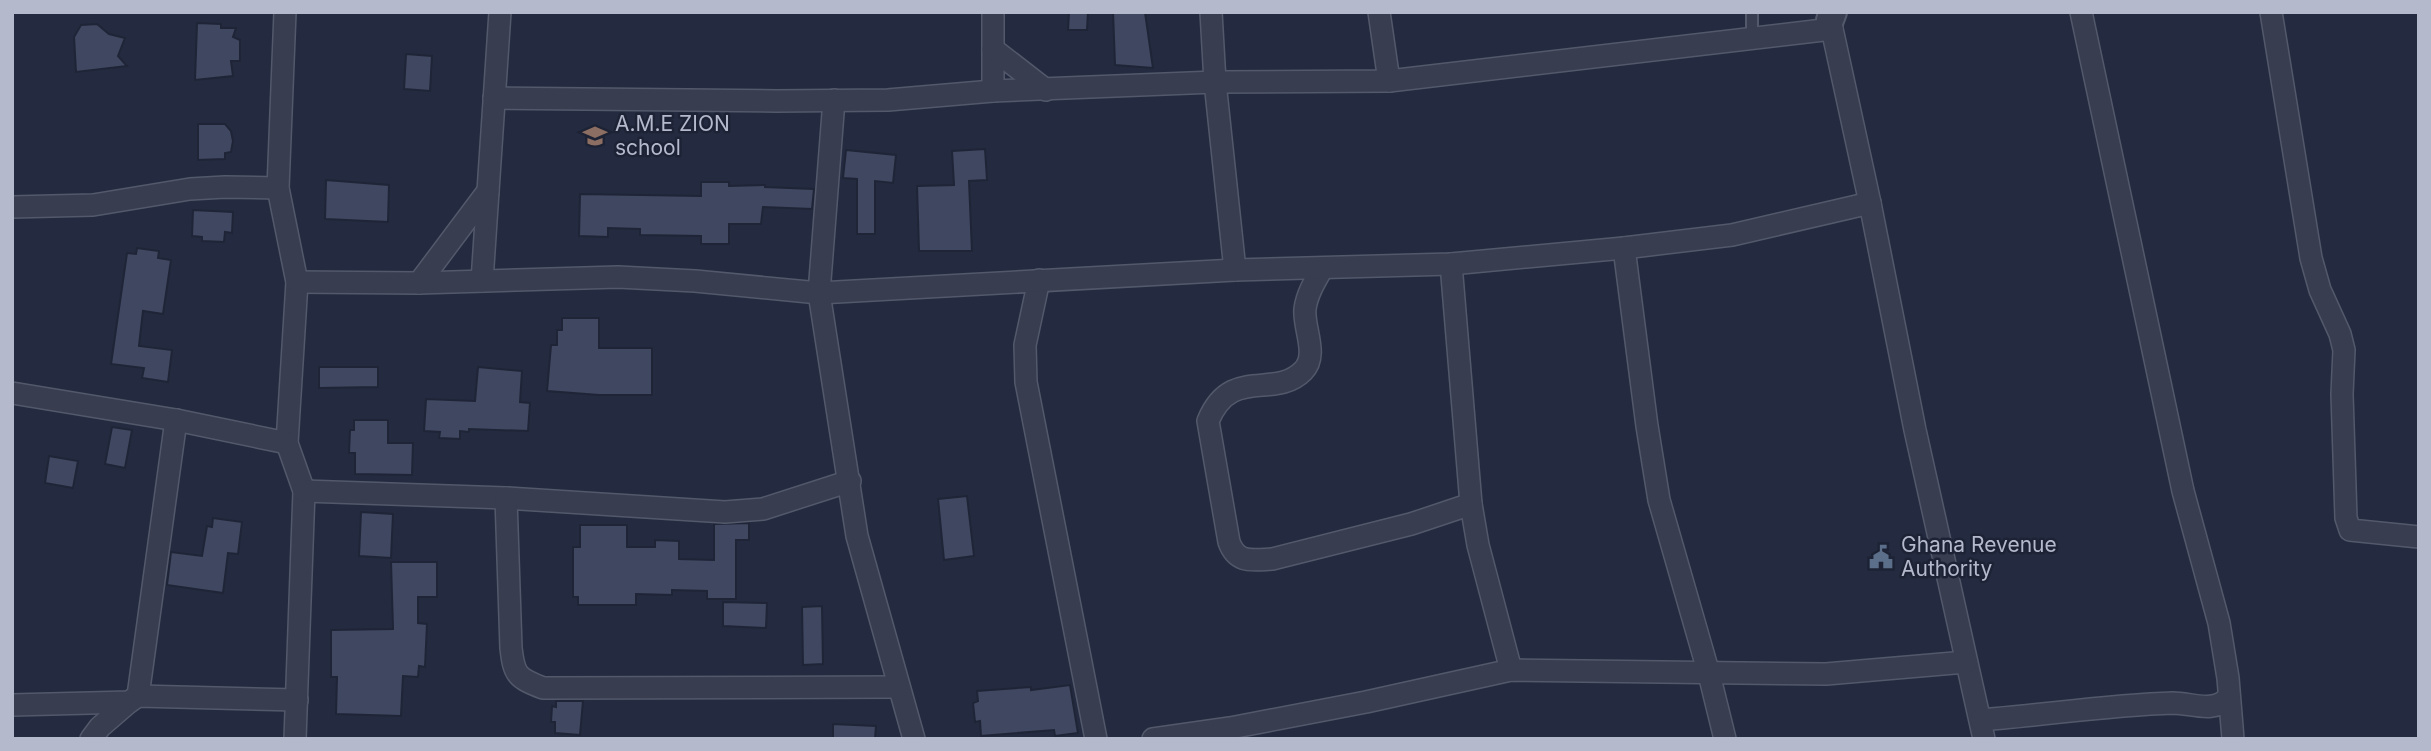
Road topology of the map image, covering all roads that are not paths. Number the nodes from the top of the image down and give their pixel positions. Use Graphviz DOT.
graph roads {
  1 [pos="285,12"];
  2 [pos="500,12"];
  3 [pos="993,12"];
  4 [pos="1211,12"];
  5 [pos="1379,12"];
  6 [pos="1752,12"];
  7 [pos="2081,12"];
  8 [pos="2272,12"];
  9 [pos="1831,18"];
  10 [pos="1752,40"];
  11 [pos="993,49"];
  12 [pos="1389,81"];
  13 [pos="1215,82"];
  14 [pos="1046,90"];
  15 [pos="993,91"];
  16 [pos="494,98"];
  17 [pos="834,100"];
  18 [pos="278,188"];
  19 [pos="488,191"];
  20 [pos="1870,203"];
  21 [pos="12,207"];
  22 [pos="1623,248"];
  23 [pos="1451,264"];
  24 [pos="1322,269"];
  25 [pos="1235,270"];
  26 [pos="1039,280"];
  27 [pos="482,281"];
  28 [pos="297,282"];
  29 [pos="419,283"];
  30 [pos="819,293"];
  31 [pos="12,393"];
  32 [pos="176,420"];
  33 [pos="287,443"];
  34 [pos="849,481"];
  35 [pos="304,491"];
  36 [pos="506,498"];
  37 [pos="1471,504"];
  38 [pos="2419,537"];
  39 [pos="1966,662"];
  40 [pos="1511,670"];
  41 [pos="1709,674"];
  42 [pos="899,687"];
  43 [pos="2229,697"];
  44 [pos="133,699"];
  45 [pos="297,700"];
  46 [pos="12,705"];
  47 [pos="1982,729"];
  48 [pos="91,739"];
  49 [pos="295,739"];
  50 [pos="914,739"];
  51 [pos="1096,739"];
  52 [pos="1153,739"];
  53 [pos="1725,739"];
  54 [pos="2233,739"];
  1 -- 18 [label="street"];
  2 -- 16 [label="street"];
  3 -- 11 [label="street"];
  4 -- 13 [label="street"];
  5 -- 12 [label="street"];
  6 -- 10 [label="lane"];
  7 -- 43 [label="street"];
  8 -- 38 [label="street"];
  9 -- 10 [label="street"];
  9 -- 20 [label="street"];
  10 -- 12 [label="street"];
  11 -- 14 [label="street"];
  11 -- 15 [label="street"];
  12 -- 13 [label="street"];
  13 -- 14 [label="street"];
  13 -- 25 [label="street"];
  14 -- 15 [label="street"];
  15 -- 17 [label="street"];
  16 -- 17 [label="street"];
  16 -- 19 [label="street"];
  17 -- 30 [label="street"];
  18 -- 21 [label="street"];
  18 -- 28 [label="street"];
  19 -- 27 [label="street"];
  19 -- 29 [label="street"];
  20 -- 22 [label="street"];
  20 -- 39 [label="street"];
  22 -- 23 [label="street"];
  22 -- 41 [label="street"];
  23 -- 24 [label="street"];
  23 -- 37 [label="street"];
  24 -- 25 [label="street"];
  24 -- 37 [label="street"];
  25 -- 26 [label="street"];
  26 -- 30 [label="street"];
  26 -- 51 [label="street"];
  27 -- 29 [label="street"];
  27 -- 30 [label="street"];
  28 -- 29 [label="street"];
  28 -- 33 [label="street"];
  30 -- 34 [label="street"];
  31 -- 32 [label="street"];
  32 -- 33 [label="street"];
  32 -- 44 [label="street"];
  33 -- 35 [label="street"];
  34 -- 36 [label="street"];
  34 -- 42 [label="street"];
  35 -- 36 [label="street"];
  35 -- 45 [label="street"];
  36 -- 42 [label="street"];
  37 -- 40 [label="street"];
  39 -- 41 [label="street"];
  39 -- 47 [label="street"];
  40 -- 41 [label="street"];
  40 -- 52 [label="street"];
  41 -- 53 [label="street"];
  42 -- 50 [label="street"];
  43 -- 47 [label="street"];
  43 -- 54 [label="street"];
  44 -- 45 [label="street"];
  44 -- 46 [label="street"];
  44 -- 48 [label="street"];
  45 -- 49 [label="street"];
}
